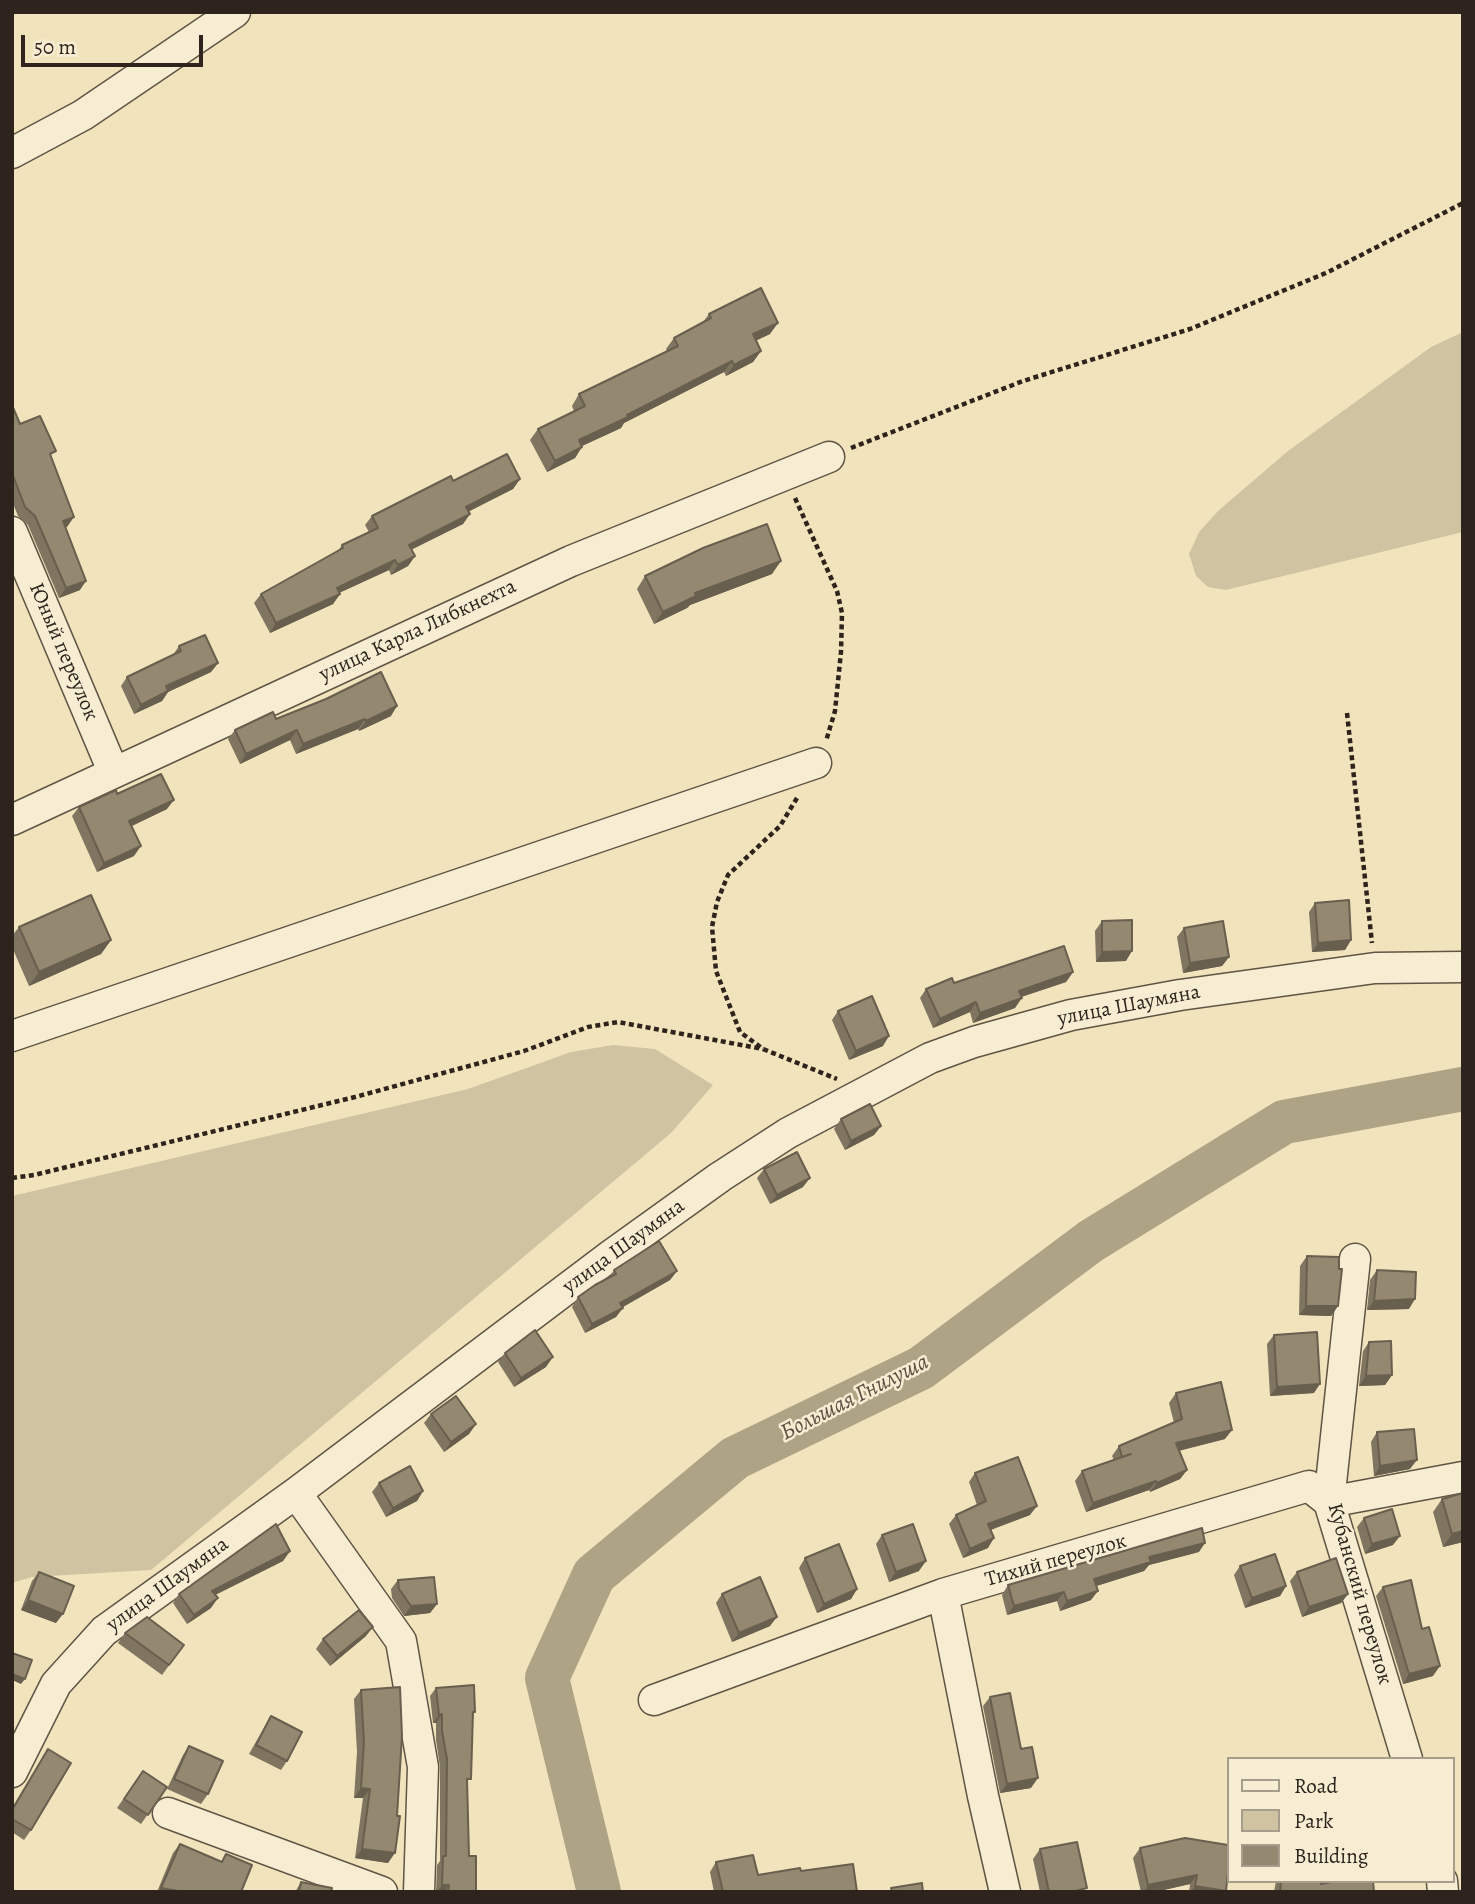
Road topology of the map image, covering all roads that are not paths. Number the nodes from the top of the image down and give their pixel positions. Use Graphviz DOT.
graph roads {
  1 [pos="235,12"];
  2 [pos="12,153"];
  3 [pos="829,457"];
  4 [pos="12,532"];
  5 [pos="816,763"];
  6 [pos="113,771"];
  7 [pos="12,820"];
  8 [pos="1463,967"];
  9 [pos="12,1036"];
  10 [pos="1355,1259"];
  11 [pos="1463,1477"];
  12 [pos="296,1493"];
  13 [pos="1329,1502"];
  14 [pos="943,1594"];
  15 [pos="654,1700"];
  16 [pos="1405,1757"];
  17 [pos="12,1772"];
  18 [pos="168,1813"];
  19 [pos="382,1892"];
  20 [pos="419,1892"];
  21 [pos="1005,1892"];
  1 -- 2 [label="street"];
  3 -- 6 [label="street, улица Карла Либкнехта"];
  4 -- 6 [label="street, Юный переулок"];
  5 -- 9 [label="street"];
  6 -- 7 [label="street, улица Карла Либкнехта"];
  8 -- 12 [label="street, улица Шаумяна"];
  10 -- 13 [label="street, Кубанский переулок"];
  11 -- 13 [label="street"];
  12 -- 17 [label="street, улица Шаумяна"];
  12 -- 20 [label="street"];
  13 -- 14 [label="street, Тихий переулок"];
  13 -- 16 [label="street, Кубанский переулок"];
  14 -- 15 [label="street, Тихий переулок"];
  14 -- 21 [label="street"];
  18 -- 19 [label="street"];
}
